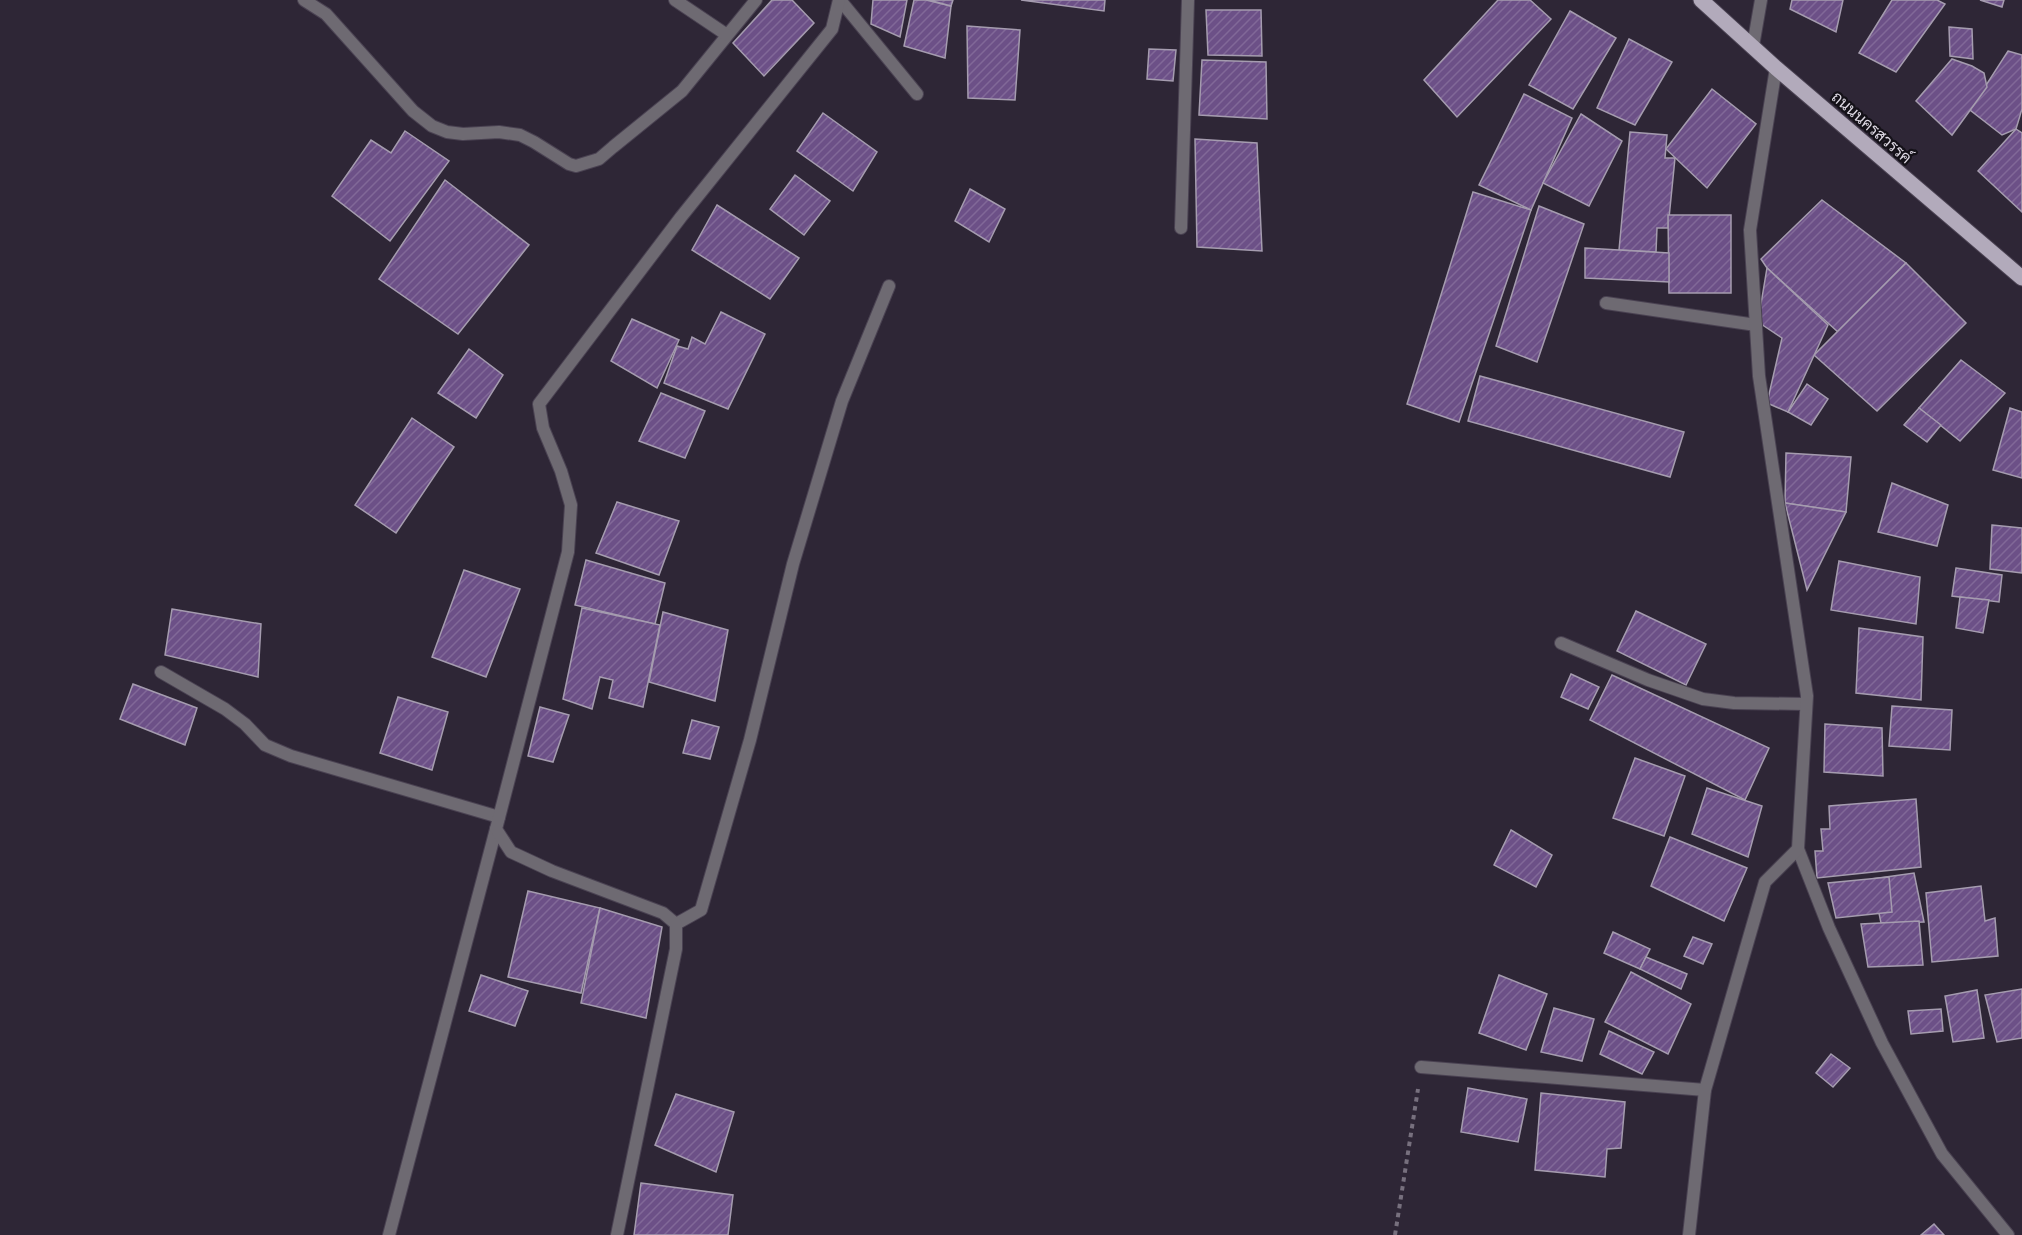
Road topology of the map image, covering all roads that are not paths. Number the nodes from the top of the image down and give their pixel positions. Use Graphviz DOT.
graph roads {
  1 [pos="304,0"];
  2 [pos="675,0"];
  3 [pos="756,0"];
  4 [pos="840,0"];
  5 [pos="1188,0"];
  6 [pos="1701,0"];
  7 [pos="1761,0"];
  8 [pos="727,35"];
  9 [pos="1753,46"];
  10 [pos="1776,68"];
  11 [pos="917,94"];
  12 [pos="1181,228"];
  13 [pos="2022,278"];
  14 [pos="889,286"];
  15 [pos="1606,303"];
  16 [pos="1756,325"];
  17 [pos="1561,643"];
  18 [pos="161,672"];
  19 [pos="1806,704"];
  20 [pos="498,823"];
  21 [pos="1798,849"];
  22 [pos="676,924"];
  23 [pos="1421,1067"];
  24 [pos="1705,1090"];
  25 [pos="389,1235"];
  26 [pos="617,1235"];
  27 [pos="1689,1235"];
  28 [pos="2008,1235"];
  1 -- 8 [label="street"];
  2 -- 8 [label="street"];
  3 -- 8 [label="street"];
  4 -- 11 [label="street"];
  4 -- 20 [label="street"];
  5 -- 12 [label="street"];
  6 -- 9 [label="main road, ถนนนครสวรรค์"];
  7 -- 9 [label="street"];
  9 -- 10 [label="main road, ถนนนครสวรรค์"];
  10 -- 13 [label="main road, ถนนนครสวรรค์"];
  10 -- 16 [label="street"];
  14 -- 22 [label="street"];
  15 -- 16 [label="street"];
  16 -- 19 [label="street"];
  17 -- 19 [label="street"];
  18 -- 20 [label="street"];
  19 -- 21 [label="street"];
  20 -- 22 [label="street"];
  20 -- 25 [label="street"];
  21 -- 24 [label="street"];
  21 -- 28 [label="street"];
  22 -- 26 [label="street"];
  23 -- 24 [label="street"];
  24 -- 27 [label="street"];
}
